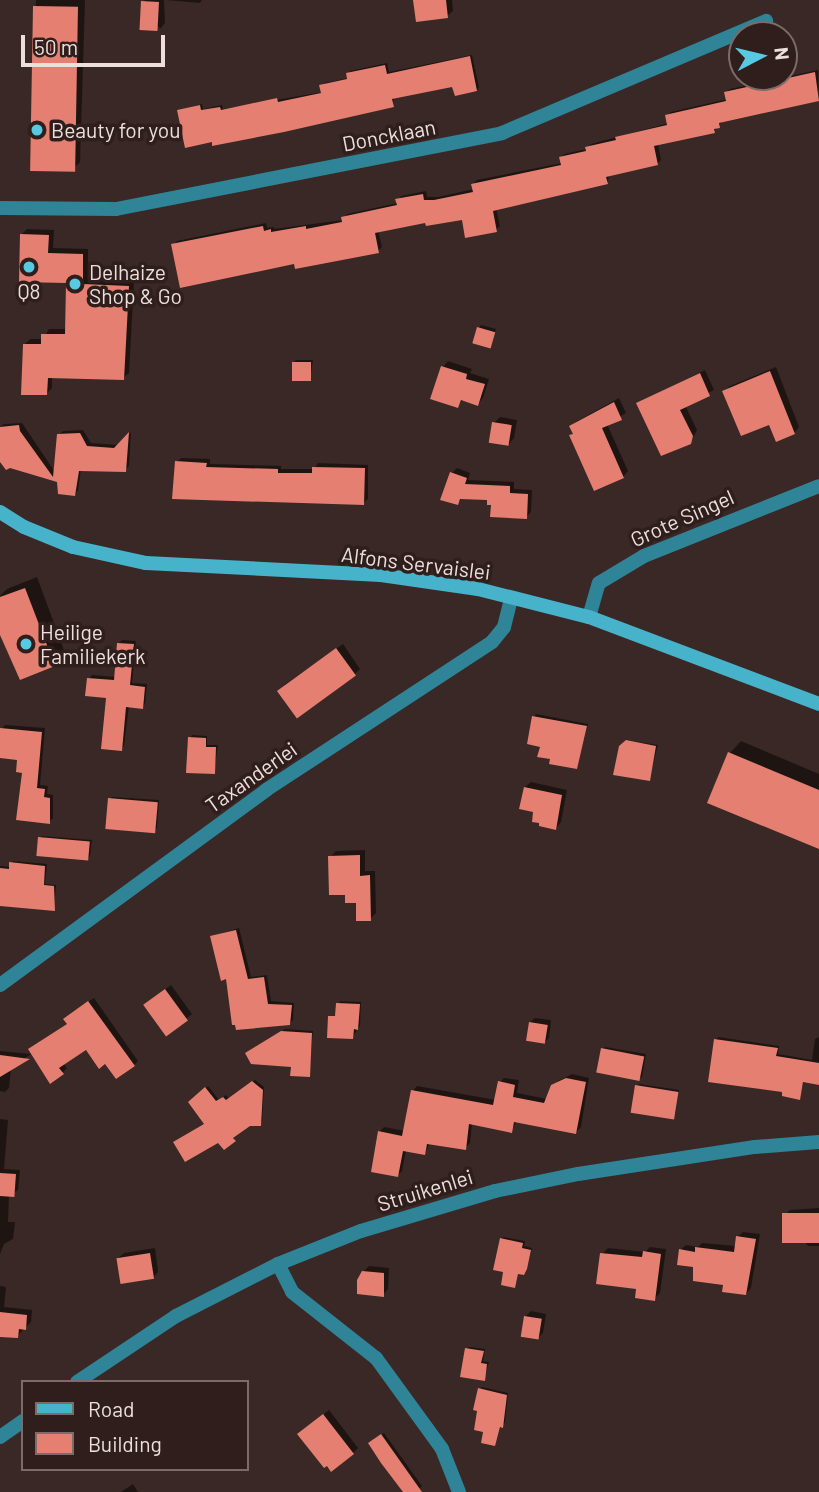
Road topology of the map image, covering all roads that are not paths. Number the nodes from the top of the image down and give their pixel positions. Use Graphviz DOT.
graph roads {
  1 [pos="728,37"];
  2 [pos="0,208"];
  3 [pos="819,486"];
  4 [pos="0,512"];
  5 [pos="511,598"];
  6 [pos="589,617"];
  7 [pos="819,704"];
  8 [pos="0,985"];
  9 [pos="819,1142"];
  10 [pos="278,1264"];
  11 [pos="81,1380"];
  12 [pos="21,1422"];
  13 [pos="0,1437"];
  14 [pos="459,1492"];
  1 -- 2 [label="street, Doncklaan"];
  3 -- 6 [label="street, Grote Singel"];
  4 -- 5 [label="street, Alfons Servaislei"];
  5 -- 6 [label="street, Alfons Servaislei"];
  5 -- 8 [label="street, Taxanderlei"];
  6 -- 7 [label="street, Alfons Servaislei"];
  9 -- 10 [label="street, Struikenlei"];
  10 -- 11 [label="street, Struikenlei"];
  10 -- 14 [label="street"];
  12 -- 13 [label="street"];
}
